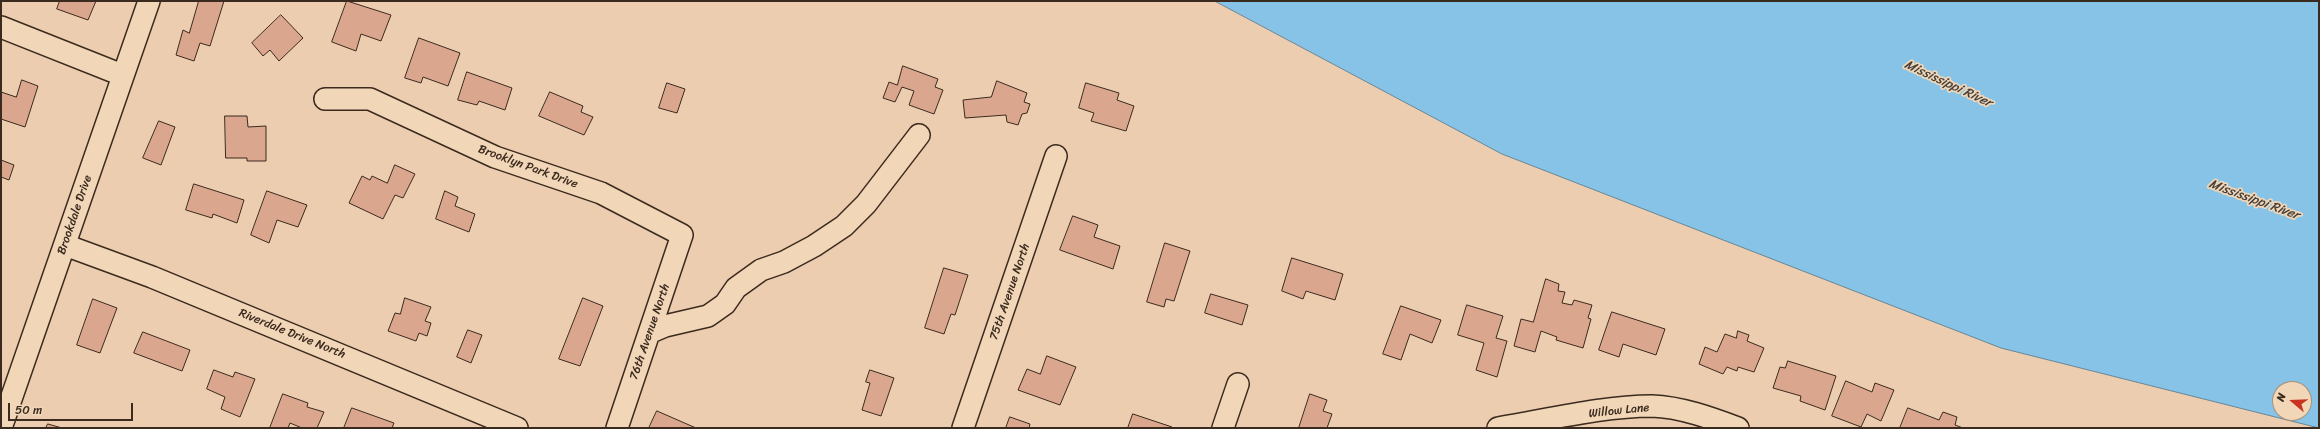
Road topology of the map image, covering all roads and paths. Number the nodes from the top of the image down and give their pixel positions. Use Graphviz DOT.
graph roads {
  1 [pos="149,1"];
  2 [pos="1,27"];
  3 [pos="122,76"];
  4 [pos="325,100"];
  5 [pos="919,135"];
  6 [pos="1056,156"];
  7 [pos="682,235"];
  8 [pos="65,246"];
  9 [pos="651,332"];
  10 [pos="1238,384"];
  11 [pos="1,428"];
  12 [pos="517,428"];
  13 [pos="617,428"];
  14 [pos="963,428"];
  15 [pos="1223,428"];
  16 [pos="1498,428"];
  17 [pos="1738,428"];
  1 -- 3 [label="street, Brookdale Drive"];
  2 -- 3 [label="street"];
  3 -- 8 [label="street, Brookdale Drive"];
  4 -- 7 [label="street, Brooklyn Park Drive"];
  5 -- 9 [label="street"];
  6 -- 14 [label="street, 75th Avenue North"];
  7 -- 9 [label="street, 76th Avenue North"];
  8 -- 11 [label="street, Brookdale Drive"];
  8 -- 12 [label="street, Riverdale Drive North"];
  9 -- 13 [label="street, 76th Avenue North"];
  10 -- 15 [label="street"];
  16 -- 17 [label="street, Willow Lane"];
}
